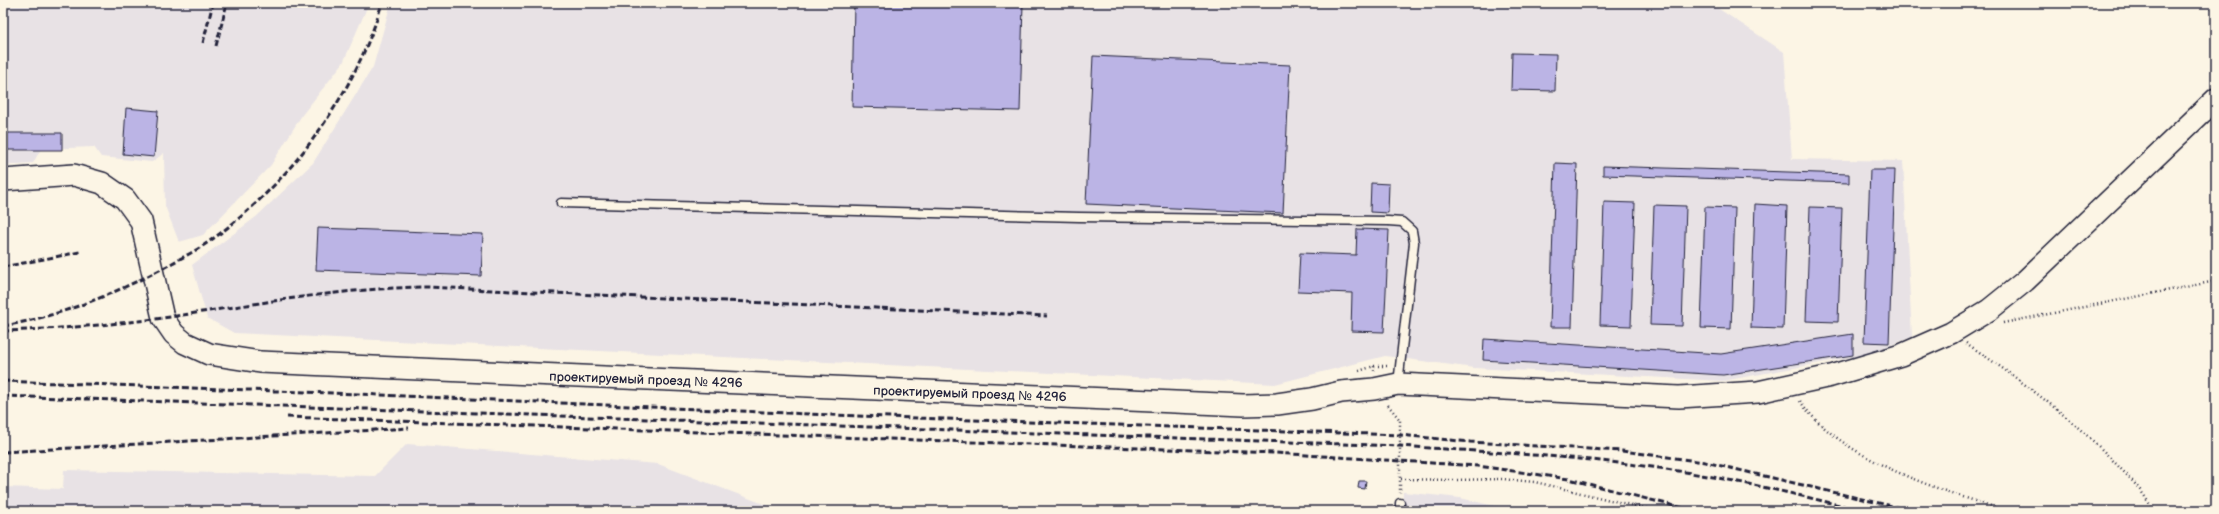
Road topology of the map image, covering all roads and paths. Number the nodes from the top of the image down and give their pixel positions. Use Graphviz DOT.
graph roads {
  1 [pos="2216,99"];
  2 [pos="3,180"];
  3 [pos="561,203"];
  4 [pos="2216,281"];
  5 [pos="1998,324"];
  6 [pos="1951,333"];
  7 [pos="1398,384"];
  8 [pos="1789,385"];
  9 [pos="1390,408"];
  10 [pos="1401,479"];
  11 [pos="1400,507"];
  12 [pos="1656,511"];
  13 [pos="2007,511"];
  14 [pos="2153,511"];
  1 -- 6 [label="street, проектируемый проезд № 4296"];
  2 -- 7 [label="street, проектируемый проезд № 4296"];
  3 -- 7 [label="lane"];
  4 -- 5 [label="path"];
  6 -- 8 [label="street, проектируемый проезд № 4296"];
  6 -- 14 [label="path"];
  7 -- 8 [label="street, проектируемый проезд № 4296"];
  8 -- 13 [label="path"];
  9 -- 10 [label="path"];
  10 -- 11 [label="path"];
  10 -- 12 [label="path"];
}
